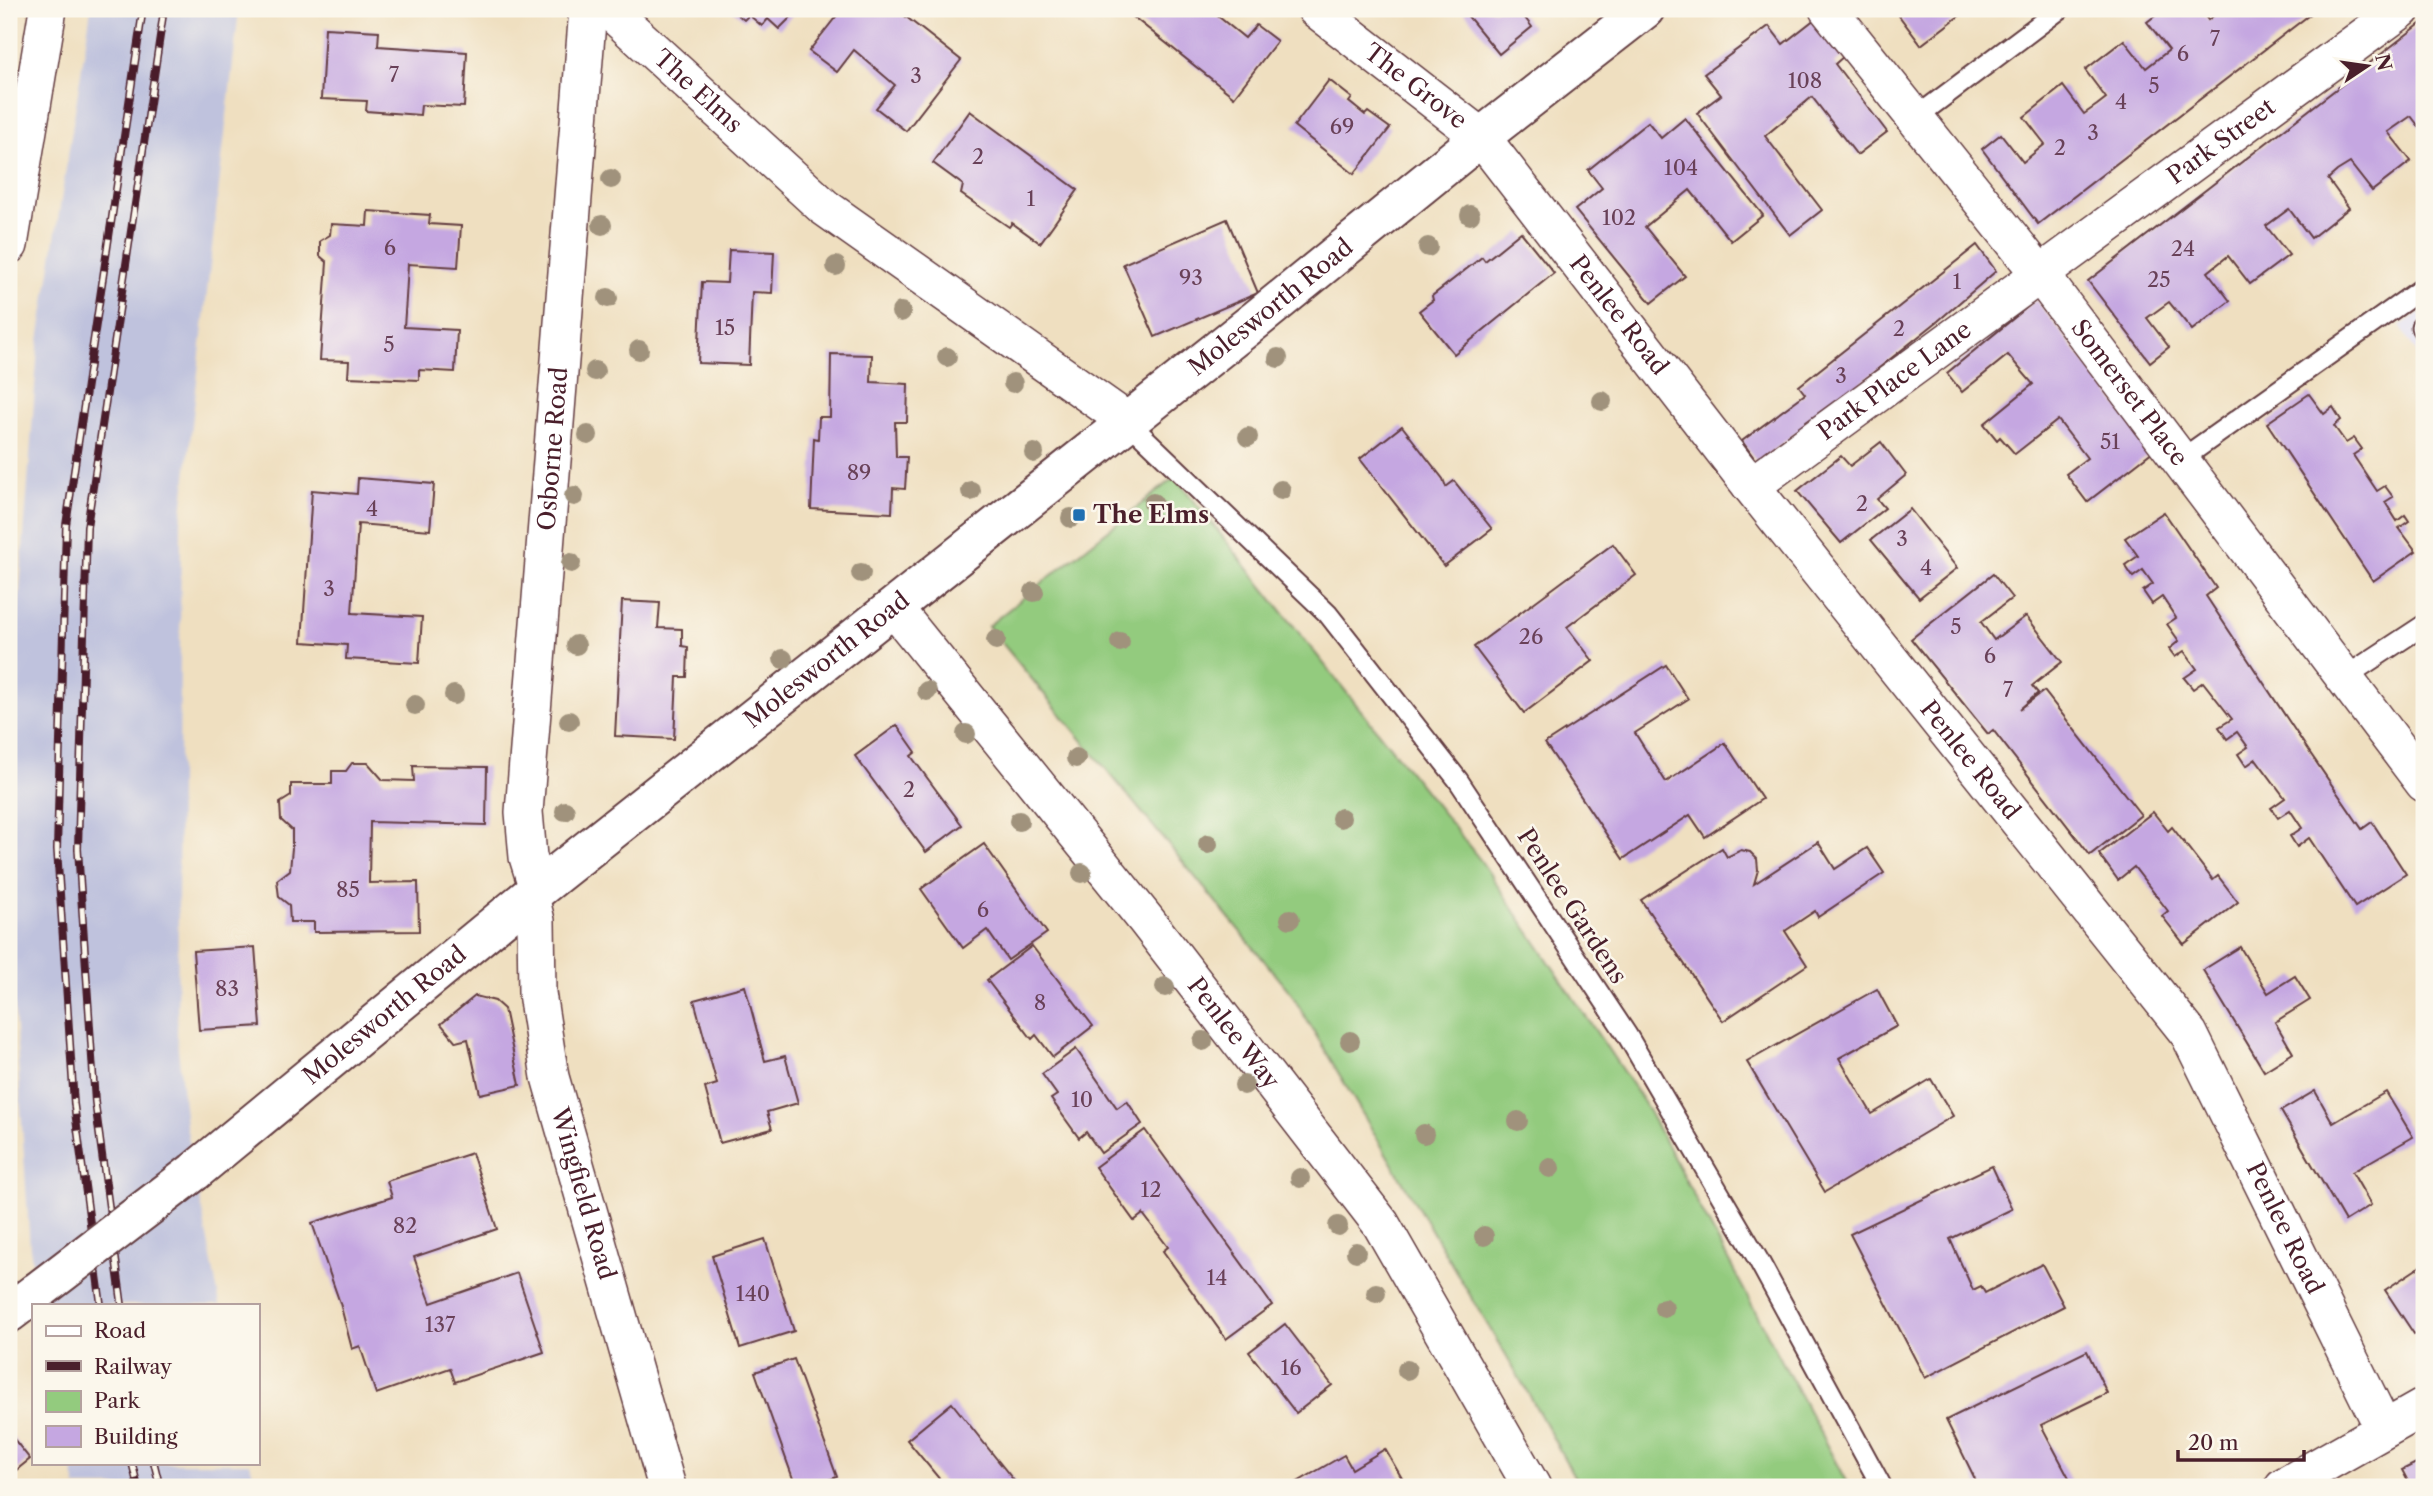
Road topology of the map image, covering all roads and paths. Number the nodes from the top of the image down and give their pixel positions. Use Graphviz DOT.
graph roads {
  1 [pos="48,9"];
  2 [pos="588,9"];
  3 [pos="608,9"];
  4 [pos="1317,9"];
  5 [pos="1645,9"];
  6 [pos="1828,9"];
  7 [pos="2060,9"];
  8 [pos="2402,9"];
  9 [pos="1915,118"];
  10 [pos="1480,137"];
  11 [pos="9,245"];
  12 [pos="2039,273"];
  13 [pos="2424,287"];
  14 [pos="2424,324"];
  15 [pos="2424,332"];
  16 [pos="1127,421"];
  17 [pos="2179,461"];
  18 [pos="1751,486"];
  19 [pos="894,608"];
  20 [pos="2424,625"];
  21 [pos="2345,677"];
  22 [pos="2424,783"];
  23 [pos="534,893"];
  24 [pos="23,1302"];
  25 [pos="2424,1407"];
  26 [pos="2384,1429"];
  27 [pos="667,1487"];
  28 [pos="1532,1487"];
  29 [pos="1882,1487"];
  30 [pos="2283,1487"];
  1 -- 11 [label="street"];
  2 -- 23 [label="street, Osborne Road"];
  3 -- 16 [label="street, The Elms"];
  4 -- 10 [label="street, The Grove"];
  5 -- 10 [label="street, Molesworth Road"];
  6 -- 9 [label="street, Somerset Place"];
  7 -- 9 [label="lane"];
  8 -- 12 [label="street, Park Street"];
  9 -- 12 [label="street, Somerset Place"];
  10 -- 16 [label="street, Molesworth Road"];
  10 -- 18 [label="street, Penlee Road"];
  12 -- 17 [label="street, Somerset Place"];
  12 -- 18 [label="street, Park Place Lane"];
  13 -- 17 [label="lane"];
  14 -- 15 [label="lane"];
  16 -- 19 [label="street, Molesworth Road"];
  16 -- 29 [label="lane, Penlee Gardens"];
  17 -- 21 [label="street, Somerset Place"];
  18 -- 26 [label="street, Penlee Road"];
  19 -- 23 [label="street, Molesworth Road"];
  19 -- 28 [label="street, Penlee Way"];
  20 -- 21 [label="lane"];
  21 -- 22 [label="street, Somerset Place"];
  23 -- 24 [label="street, Molesworth Road, bridge"];
  23 -- 27 [label="street, Wingfield Road"];
  25 -- 26 [label="street"];
  26 -- 30 [label="street"];
}
